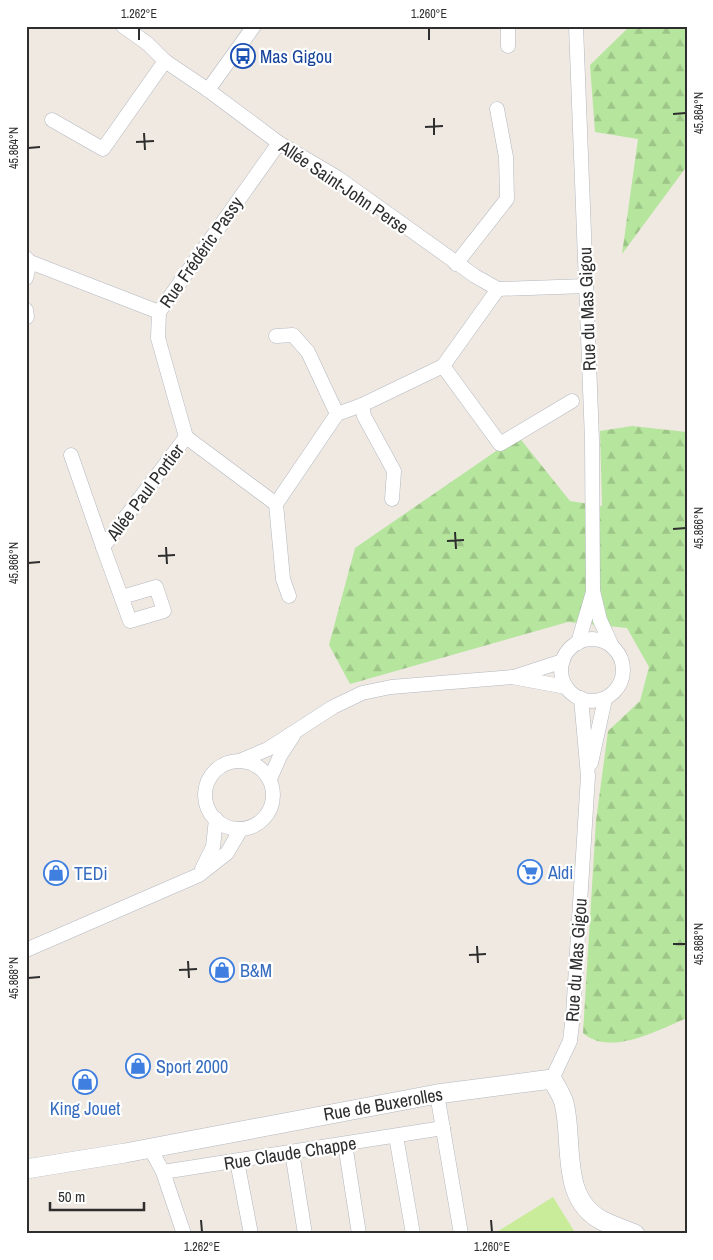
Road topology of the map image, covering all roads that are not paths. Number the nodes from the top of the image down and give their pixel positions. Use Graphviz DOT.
graph roads {
  1 [pos="254,26"];
  2 [pos="508,26"];
  3 [pos="576,26"];
  4 [pos="127,27"];
  5 [pos="508,46"];
  6 [pos="165,61"];
  7 [pos="208,90"];
  8 [pos="497,108"];
  9 [pos="52,120"];
  10 [pos="279,143"];
  11 [pos="28,260"];
  12 [pos="456,264"];
  13 [pos="26,278"];
  14 [pos="586,286"];
  15 [pos="498,289"];
  16 [pos="159,312"];
  17 [pos="276,336"];
  18 [pos="443,366"];
  19 [pos="572,401"];
  20 [pos="362,405"];
  21 [pos="337,414"];
  22 [pos="186,437"];
  23 [pos="71,455"];
  24 [pos="392,499"];
  25 [pos="276,504"];
  26 [pos="103,546"];
  27 [pos="593,591"];
  28 [pos="289,596"];
  29 [pos="122,597"];
  30 [pos="578,644"];
  31 [pos="611,644"];
  32 [pos="563,661"];
  33 [pos="512,678"];
  34 [pos="566,688"];
  35 [pos="580,698"];
  36 [pos="605,698"];
  37 [pos="296,732"];
  38 [pos="242,760"];
  39 [pos="588,776"];
  40 [pos="270,778"];
  41 [pos="216,819"];
  42 [pos="242,829"];
  43 [pos="200,875"];
  44 [pos="26,950"];
  45 [pos="552,1080"];
  46 [pos="437,1094"];
  47 [pos="442,1128"];
  48 [pos="396,1136"];
  49 [pos="345,1144"];
  50 [pos="150,1148"];
  51 [pos="292,1152"];
  52 [pos="237,1161"];
  53 [pos="26,1169"];
  54 [pos="163,1172"];
  55 [pos="184,1234"];
  56 [pos="251,1234"];
  57 [pos="305,1234"];
  58 [pos="359,1234"];
  59 [pos="413,1234"];
  60 [pos="461,1234"];
  61 [pos="635,1234"];
  1 -- 7 [label="street"];
  2 -- 5 [label="street"];
  3 -- 14 [label="street, Rue du Mas Gigou"];
  4 -- 6 [label="street, Allée Saint-John Perse"];
  6 -- 7 [label="street, Allée Saint-John Perse"];
  6 -- 9 [label="street"];
  7 -- 10 [label="street, Allée Saint-John Perse"];
  8 -- 12 [label="street"];
  10 -- 12 [label="street, Allée Saint-John Perse"];
  10 -- 16 [label="street, Rue Frédéric Passy"];
  11 -- 13 [label="street"];
  11 -- 16 [label="street"];
  12 -- 15 [label="street, Allée Saint-John Perse"];
  14 -- 15 [label="street"];
  14 -- 27 [label="street, Rue du Mas Gigou"];
  15 -- 18 [label="street"];
  16 -- 22 [label="street, Rue Frédéric Passy"];
  17 -- 21 [label="street"];
  18 -- 19 [label="street"];
  18 -- 20 [label="street"];
  20 -- 21 [label="street"];
  20 -- 24 [label="street"];
  21 -- 25 [label="street"];
  22 -- 25 [label="street"];
  22 -- 26 [label="street, Allée Paul Portier"];
  23 -- 26 [label="street, Allée Paul Portier"];
  25 -- 28 [label="street"];
  26 -- 29 [label="street, Allée Paul Portier"];
  27 -- 30 [label="street, Rue du Mas Gigou"];
  27 -- 31 [label="street, Rue du Mas Gigou"];
  30 -- 31 [label="street"];
  30 -- 32 [label="street"];
  31 -- 36 [label="street"];
  32 -- 33 [label="street"];
  32 -- 34 [label="street"];
  33 -- 34 [label="street"];
  33 -- 37 [label="street"];
  34 -- 35 [label="street"];
  35 -- 36 [label="street"];
  35 -- 39 [label="street, Rue du Mas Gigou"];
  36 -- 39 [label="street, Rue du Mas Gigou"];
  37 -- 38 [label="street"];
  37 -- 40 [label="street"];
  38 -- 40 [label="street"];
  38 -- 41 [label="street"];
  39 -- 45 [label="street, Rue du Mas Gigou"];
  40 -- 42 [label="street"];
  41 -- 42 [label="street"];
  41 -- 43 [label="street"];
  42 -- 43 [label="street"];
  43 -- 44 [label="street"];
  45 -- 46 [label="street, Rue de Buxerolles"];
  45 -- 61 [label="street"];
  46 -- 47 [label="street"];
  46 -- 50 [label="street, Rue de Buxerolles"];
  47 -- 48 [label="street, Rue Claude Chappe"];
  47 -- 60 [label="street"];
  48 -- 49 [label="street, Rue Claude Chappe"];
  48 -- 59 [label="street"];
  49 -- 51 [label="street, Rue Claude Chappe"];
  49 -- 58 [label="street"];
  50 -- 53 [label="street, Rue de Buxerolles"];
  50 -- 54 [label="street"];
  51 -- 52 [label="street, Rue Claude Chappe"];
  51 -- 57 [label="street"];
  52 -- 54 [label="street, Rue Claude Chappe"];
  52 -- 56 [label="street"];
  54 -- 55 [label="street"];
}
